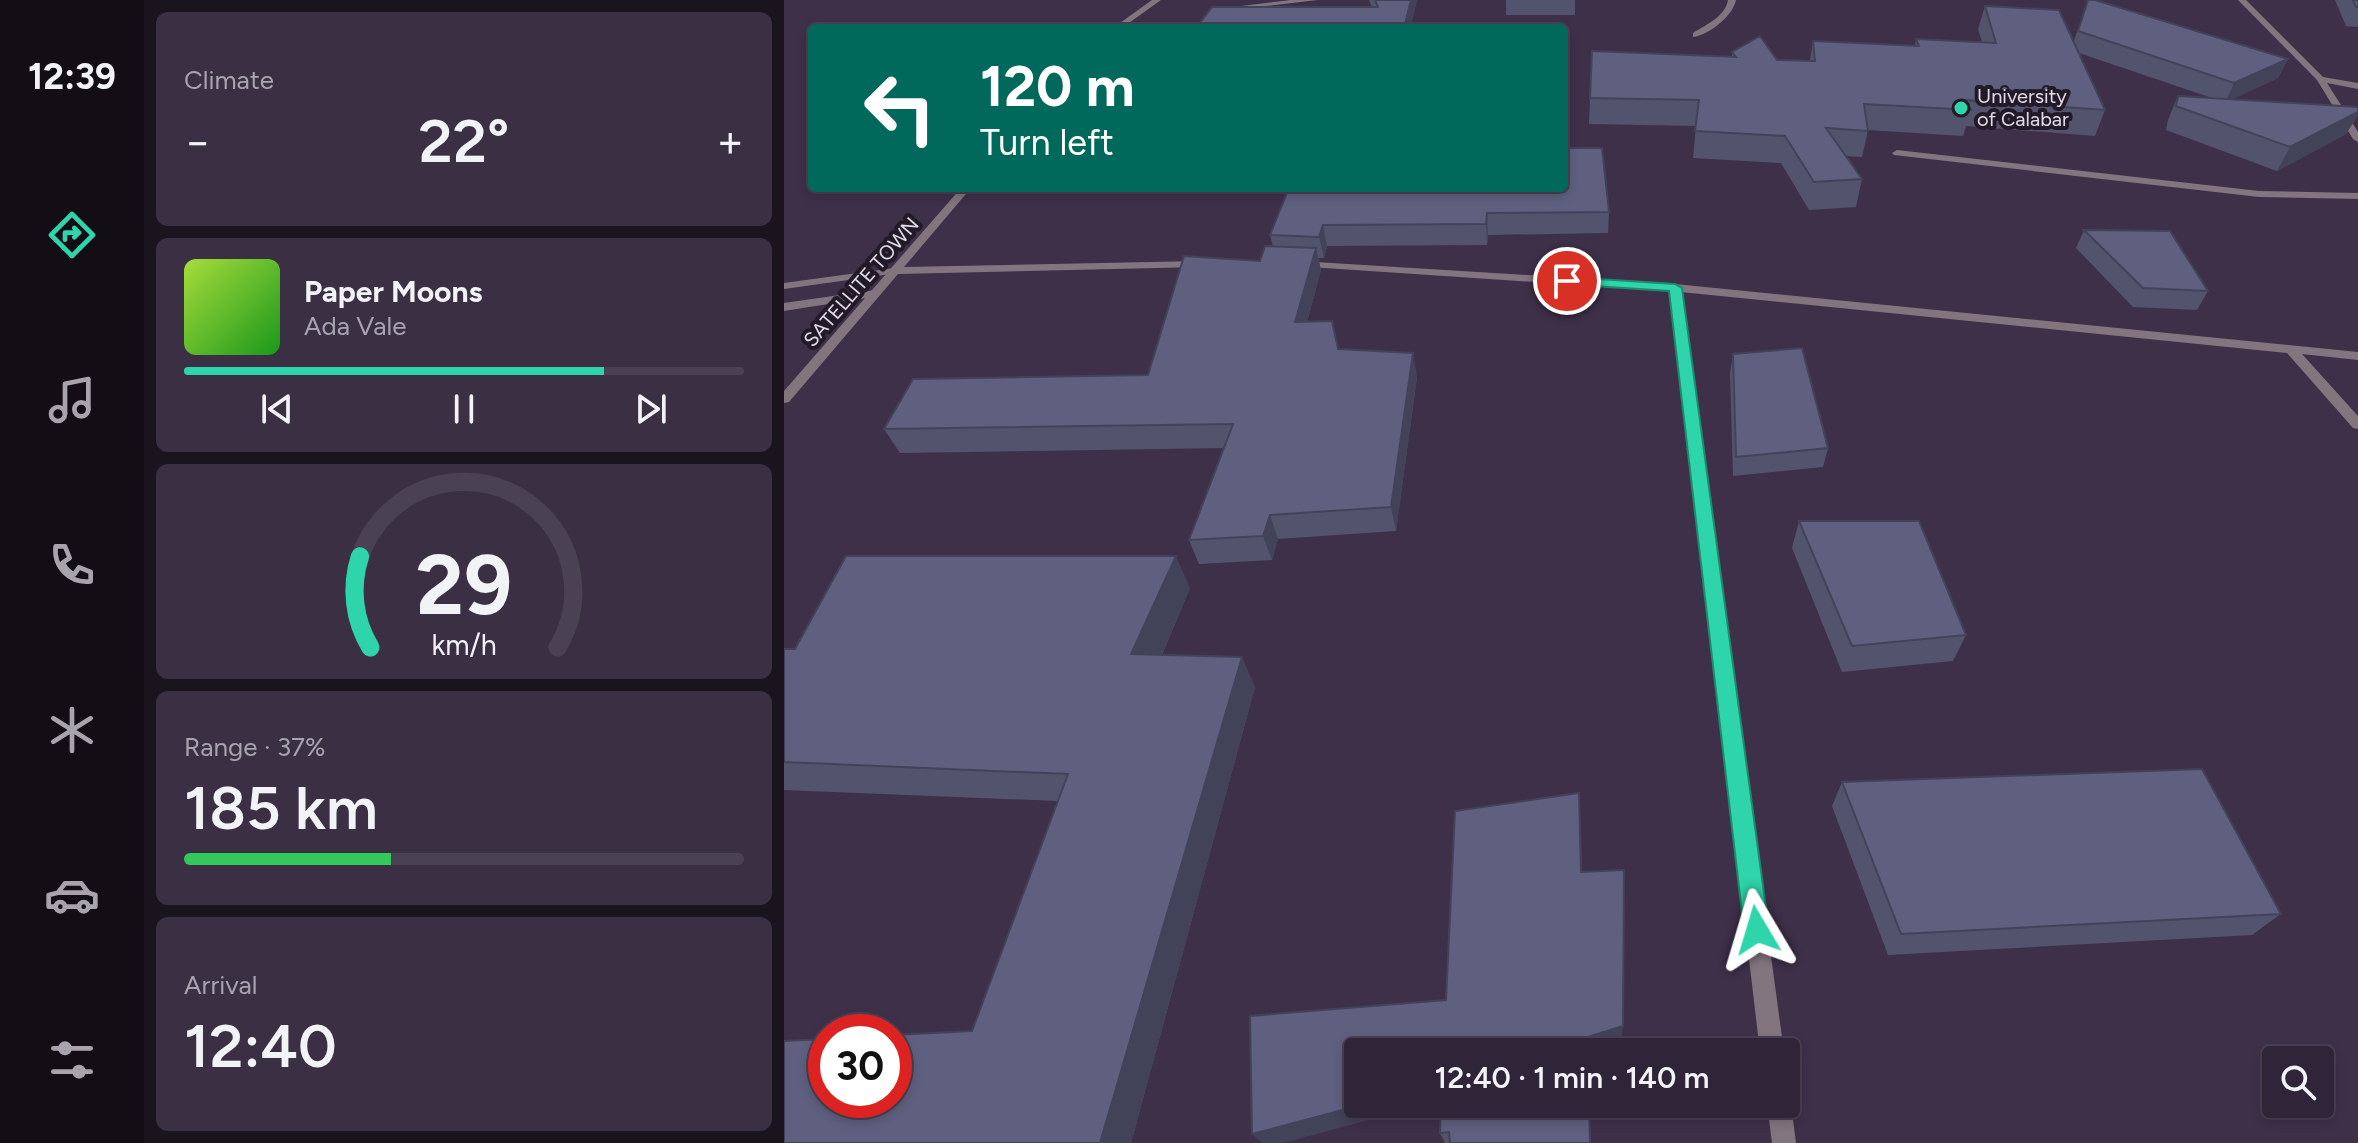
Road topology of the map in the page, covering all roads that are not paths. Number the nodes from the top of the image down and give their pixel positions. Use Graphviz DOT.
graph roads {
  1 [pos="1157,0"];
  2 [pos="1314,0"];
  3 [pos="1732,0"];
  4 [pos="2242,0"];
  5 [pos="1215,9"];
  6 [pos="1123,24"];
  7 [pos="1696,35"];
  8 [pos="2320,79"];
  9 [pos="2358,86"];
  10 [pos="2358,139"];
  11 [pos="1897,153"];
  12 [pos="963,192"];
  13 [pos="2358,196"];
  14 [pos="1221,264"];
  15 [pos="1282,264"];
  16 [pos="894,271"];
  17 [pos="784,286"];
  18 [pos="1675,288"];
  19 [pos="875,294"];
  20 [pos="784,307"];
  21 [pos="2292,351"];
  22 [pos="2358,356"];
  23 [pos="784,399"];
  24 [pos="2358,425"];
  25 [pos="1770,1038"];
  26 [pos="1781,1118"];
  27 [pos="1784,1143"];
  1 -- 6 [label="street"];
  2 -- 5 [label="street"];
  3 -- 7 [label="street"];
  4 -- 8 [label="street"];
  8 -- 9 [label="street"];
  8 -- 10 [label="street"];
  11 -- 13 [label="street"];
  12 -- 16 [label="street, SATELLITE TOWN"];
  14 -- 16 [label="street"];
  15 -- 18 [label="street"];
  16 -- 17 [label="street"];
  16 -- 19 [label="street, SATELLITE TOWN"];
  18 -- 21 [label="street"];
  18 -- 25 [label="street"];
  19 -- 20 [label="street"];
  19 -- 23 [label="street, SATELLITE TOWN"];
  21 -- 22 [label="street"];
  21 -- 24 [label="street"];
  26 -- 27 [label="street"];
}
